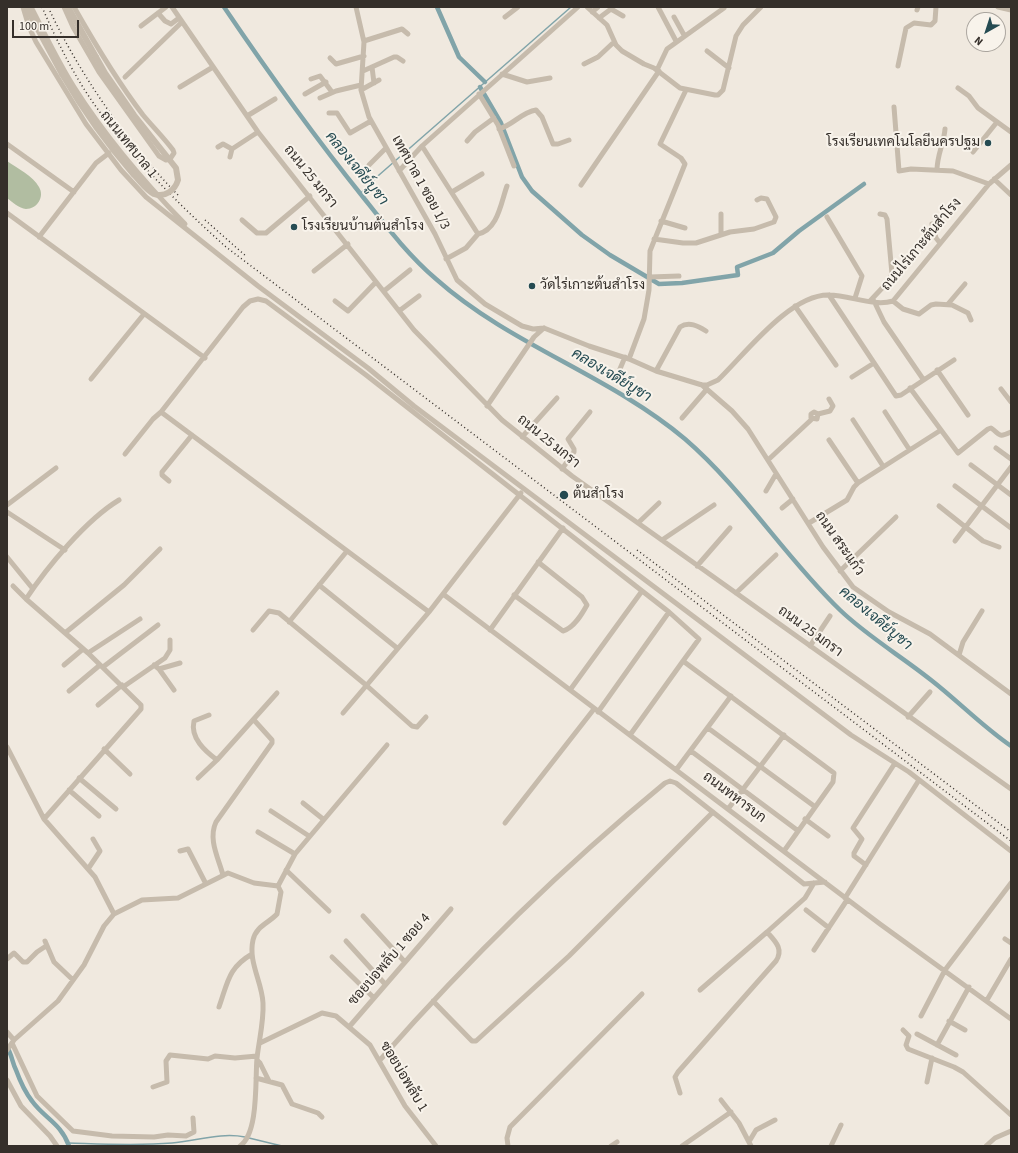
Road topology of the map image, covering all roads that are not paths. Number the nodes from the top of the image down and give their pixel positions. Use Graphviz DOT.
graph roads {
  1 [pos="23,7"];
  2 [pos="26,7"];
  3 [pos="31,7"];
  4 [pos="64,7"];
  5 [pos="68,7"];
  6 [pos="74,7"];
  7 [pos="166,7"];
  8 [pos="172,7"];
  9 [pos="356,7"];
  10 [pos="518,7"];
  11 [pos="578,7"];
  12 [pos="587,7"];
  13 [pos="598,7"];
  14 [pos="658,7"];
  15 [pos="761,7"];
  16 [pos="936,7"];
  17 [pos="998,7"];
  18 [pos="724,8"];
  19 [pos="1011,10"];
  20 [pos="592,12"];
  21 [pos="158,13"];
  22 [pos="623,16"];
  23 [pos="505,17"];
  24 [pos="674,17"];
  25 [pos="599,18"];
  26 [pos="181,20"];
  27 [pos="141,26"];
  28 [pos="408,34"];
  29 [pos="684,35"];
  30 [pos="364,41"];
  31 [pos="676,41"];
  32 [pos="614,42"];
  33 [pos="707,51"];
  34 [pos="364,56"];
  35 [pos="330,58"];
  36 [pos="403,61"];
  37 [pos="584,64"];
  38 [pos="898,66"];
  39 [pos="213,67"];
  40 [pos="372,67"];
  41 [pos="729,68"];
  42 [pos="658,70"];
  43 [pos="363,71"];
  44 [pos="502,74"];
  45 [pos="125,78"];
  46 [pos="550,78"];
  47 [pos="311,79"];
  48 [pos="379,80"];
  49 [pos="326,82"];
  50 [pos="374,83"];
  51 [pos="180,87"];
  52 [pos="361,88"];
  53 [pos="958,88"];
  54 [pos="686,90"];
  55 [pos="332,92"];
  56 [pos="481,93"];
  57 [pos="305,94"];
  58 [pos="320,98"];
  59 [pos="275,99"];
  60 [pos="894,106"];
  61 [pos="329,113"];
  62 [pos="247,116"];
  63 [pos="494,118"];
  64 [pos="371,121"];
  65 [pos="997,122"];
  66 [pos="501,128"];
  67 [pos="945,129"];
  68 [pos="258,132"];
  69 [pos="1011,132"];
  70 [pos="569,140"];
  71 [pos="467,141"];
  72 [pos="7,144"];
  73 [pos="422,146"];
  74 [pos="218,147"];
  75 [pos="386,148"];
  76 [pos="232,149"];
  77 [pos="973,152"];
  78 [pos="108,153"];
  79 [pos="230,157"];
  80 [pos="369,165"];
  81 [pos="1011,165"];
  82 [pos="514,166"];
  83 [pos="398,170"];
  84 [pos="937,170"];
  85 [pos="482,174"];
  86 [pos="994,180"];
  87 [pos="581,184"];
  88 [pos="989,184"];
  89 [pos="507,186"];
  90 [pos="74,192"];
  91 [pos="452,192"];
  92 [pos="1011,195"];
  93 [pos="310,196"];
  94 [pos="757,200"];
  95 [pos="7,213"];
  96 [pos="721,214"];
  97 [pos="880,214"];
  98 [pos="827,217"];
  99 [pos="242,220"];
  100 [pos="661,222"];
  101 [pos="932,224"];
  102 [pos="685,228"];
  103 [pos="478,234"];
  104 [pos="721,234"];
  105 [pos="39,237"];
  106 [pos="199,238"];
  107 [pos="654,239"];
  108 [pos="940,243"];
  109 [pos="348,244"];
  110 [pos="446,260"];
  111 [pos="410,270"];
  112 [pos="314,271"];
  113 [pos="679,276"];
  114 [pos="649,279"];
  115 [pos="376,282"];
  116 [pos="965,284"];
  117 [pos="384,291"];
  118 [pos="829,295"];
  119 [pos="419,296"];
  120 [pos="856,298"];
  121 [pos="872,301"];
  122 [pos="893,301"];
  123 [pos="335,302"];
  124 [pos="948,304"];
  125 [pos="795,306"];
  126 [pos="399,311"];
  127 [pos="144,314"];
  128 [pos="971,320"];
  129 [pos="544,328"];
  130 [pos="706,331"];
  131 [pos="205,358"];
  132 [pos="627,358"];
  133 [pos="954,360"];
  134 [pos="874,363"];
  135 [pos="836,365"];
  136 [pos="938,370"];
  137 [pos="656,371"];
  138 [pos="616,376"];
  139 [pos="852,377"];
  140 [pos="91,379"];
  141 [pos="923,379"];
  142 [pos="705,387"];
  143 [pos="910,388"];
  144 [pos="1002,389"];
  145 [pos="557,398"];
  146 [pos="828,399"];
  147 [pos="1011,402"];
  148 [pos="487,406"];
  149 [pos="161,412"];
  150 [pos="590,412"];
  151 [pos="884,412"];
  152 [pos="968,415"];
  153 [pos="682,418"];
  154 [pos="853,420"];
  155 [pos="941,430"];
  156 [pos="1011,432"];
  157 [pos="192,435"];
  158 [pos="522,437"];
  159 [pos="829,440"];
  160 [pos="996,448"];
  161 [pos="909,450"];
  162 [pos="125,454"];
  163 [pos="1011,459"];
  164 [pos="768,460"];
  165 [pos="971,465"];
  166 [pos="883,466"];
  167 [pos="1011,467"];
  168 [pos="56,468"];
  169 [pos="562,469"];
  170 [pos="776,474"];
  171 [pos="169,481"];
  172 [pos="858,483"];
  173 [pos="998,485"];
  174 [pos="955,486"];
  175 [pos="525,489"];
  176 [pos="766,491"];
  177 [pos="1011,494"];
  178 [pos="520,495"];
  179 [pos="793,498"];
  180 [pos="119,500"];
  181 [pos="659,503"];
  182 [pos="7,505"];
  183 [pos="714,505"];
  184 [pos="939,506"];
  185 [pos="982,506"];
  186 [pos="782,508"];
  187 [pos="7,512"];
  188 [pos="896,517"];
  189 [pos="638,523"];
  190 [pos="809,523"];
  191 [pos="966,527"];
  192 [pos="563,528"];
  193 [pos="730,528"];
  194 [pos="1011,528"];
  195 [pos="662,540"];
  196 [pos="955,541"];
  197 [pos="999,548"];
  198 [pos="160,549"];
  199 [pos="65,550"];
  200 [pos="347,551"];
  201 [pos="776,555"];
  202 [pos="8,560"];
  203 [pos="538,562"];
  204 [pos="697,566"];
  205 [pos="840,571"];
  206 [pos="319,585"];
  207 [pos="14,586"];
  208 [pos="33,589"];
  209 [pos="642,591"];
  210 [pos="736,593"];
  211 [pos="443,594"];
  212 [pos="514,595"];
  213 [pos="26,599"];
  214 [pos="982,611"];
  215 [pos="429,612"];
  216 [pos="669,612"];
  217 [pos="830,616"];
  218 [pos="140,619"];
  219 [pos="289,622"];
  220 [pos="158,625"];
  221 [pos="253,630"];
  222 [pos="490,630"];
  223 [pos="65,633"];
  224 [pos="170,640"];
  225 [pos="810,646"];
  226 [pos="397,648"];
  227 [pos="83,649"];
  228 [pos="88,653"];
  229 [pos="958,655"];
  230 [pos="683,661"];
  231 [pos="180,663"];
  232 [pos="64,665"];
  233 [pos="154,665"];
  234 [pos="101,666"];
  235 [pos="159,669"];
  236 [pos="366,685"];
  237 [pos="123,686"];
  238 [pos="174,690"];
  239 [pos="570,690"];
  240 [pos="69,691"];
  241 [pos="930,692"];
  242 [pos="277,693"];
  243 [pos="1011,694"];
  244 [pos="731,696"];
  245 [pos="98,706"];
  246 [pos="596,710"];
  247 [pos="343,713"];
  248 [pos="209,715"];
  249 [pos="426,717"];
  250 [pos="908,717"];
  251 [pos="254,720"];
  252 [pos="708,728"];
  253 [pos="630,735"];
  254 [pos="784,735"];
  255 [pos="387,744"];
  256 [pos="7,747"];
  257 [pos="104,749"];
  258 [pos="691,751"];
  259 [pos="217,760"];
  260 [pos="895,763"];
  261 [pos="760,767"];
  262 [pos="676,770"];
  263 [pos="130,774"];
  264 [pos="79,778"];
  265 [pos="198,778"];
  266 [pos="919,780"];
  267 [pos="1011,789"];
  268 [pos="69,790"];
  269 [pos="743,790"];
  270 [pos="303,803"];
  271 [pos="814,806"];
  272 [pos="116,809"];
  273 [pos="728,809"];
  274 [pos="271,811"];
  275 [pos="713,812"];
  276 [pos="99,816"];
  277 [pos="44,819"];
  278 [pos="324,819"];
  279 [pos="805,819"];
  280 [pos="505,823"];
  281 [pos="797,830"];
  282 [pos="258,832"];
  283 [pos="309,836"];
  284 [pos="828,836"];
  285 [pos="93,839"];
  286 [pos="1011,850"];
  287 [pos="180,851"];
  288 [pos="784,851"];
  289 [pos="295,854"];
  290 [pos="866,865"];
  291 [pos="88,869"];
  292 [pos="286,870"];
  293 [pos="223,875"];
  294 [pos="825,882"];
  295 [pos="814,883"];
  296 [pos="1011,883"];
  297 [pos="206,884"];
  298 [pos="278,886"];
  299 [pos="846,899"];
  300 [pos="451,909"];
  301 [pos="806,910"];
  302 [pos="329,911"];
  303 [pos="114,914"];
  304 [pos="363,916"];
  305 [pos="829,928"];
  306 [pos="766,932"];
  307 [pos="1005,939"];
  308 [pos="346,941"];
  309 [pos="1011,943"];
  310 [pos="814,950"];
  311 [pos="252,954"];
  312 [pos="332,957"];
  313 [pos="7,959"];
  314 [pos="1011,959"];
  315 [pos="404,961"];
  316 [pos="945,970"];
  317 [pos="73,980"];
  318 [pos="385,984"];
  319 [pos="969,987"];
  320 [pos="700,990"];
  321 [pos="642,994"];
  322 [pos="373,997"];
  323 [pos="987,1000"];
  324 [pos="433,1001"];
  325 [pos="219,1007"];
  326 [pos="921,1016"];
  327 [pos="1011,1019"];
  328 [pos="949,1021"];
  329 [pos="349,1027"];
  330 [pos="903,1030"];
  331 [pos="965,1030"];
  332 [pos="7,1032"];
  333 [pos="917,1034"];
  334 [pos="260,1043"];
  335 [pos="11,1045"];
  336 [pos="937,1045"];
  337 [pos="956,1055"];
  338 [pos="257,1058"];
  339 [pos="932,1058"];
  340 [pos="380,1060"];
  341 [pos="256,1078"];
  342 [pos="7,1080"];
  343 [pos="269,1081"];
  344 [pos="927,1082"];
  345 [pos="154,1087"];
  346 [pos="680,1093"];
  347 [pos="721,1100"];
  348 [pos="731,1112"];
  349 [pos="1011,1115"];
  350 [pos="322,1117"];
  351 [pos="193,1118"];
  352 [pos="775,1120"];
  353 [pos="841,1125"];
  354 [pos="1011,1131"];
  355 [pos="750,1140"];
  356 [pos="617,1142"];
  357 [pos="243,1144"];
  358 [pos="57,1146"];
  359 [pos="436,1146"];
  360 [pos="508,1146"];
  361 [pos="611,1146"];
  362 [pos="682,1146"];
  363 [pos="751,1146"];
  364 [pos="831,1146"];
  365 [pos="986,1146"];
  1 -- 78 [label="street"];
  2 -- 5 [label="street, ถนนเทศบาล 1, bridge"];
  3 -- 106 [label="street"];
  4 -- 6 [label="street"];
  7 -- 21 [label="street"];
  8 -- 26 [label="street, ถนน 25 มกรา"];
  9 -- 30 [label="street, เทศบาล 1 ซอย 1/3"];
  10 -- 23 [label="street"];
  11 -- 44 [label="street"];
  12 -- 20 [label="street"];
  13 -- 20 [label="street"];
  14 -- 31 [label="street"];
  15 -- 41 [label="street"];
  16 -- 38 [label="street"];
  17 -- 19 [label="street"];
  18 -- 29 [label="street"];
  20 -- 25 [label="street"];
  21 -- 26 [label="street"];
  21 -- 27 [label="street"];
  22 -- 25 [label="street"];
  24 -- 29 [label="street"];
  25 -- 32 [label="street"];
  26 -- 39 [label="street, ถนน 25 มกรา"];
  26 -- 45 [label="street"];
  28 -- 30 [label="street"];
  29 -- 31 [label="street"];
  30 -- 34 [label="street, เทศบาล 1 ซอย 1/3"];
  31 -- 42 [label="street"];
  32 -- 37 [label="street"];
  32 -- 42 [label="street"];
  33 -- 41 [label="street"];
  34 -- 35 [label="street"];
  34 -- 43 [label="street, เทศบาล 1 ซอย 1/3"];
  36 -- 40 [label="street"];
  39 -- 51 [label="street"];
  39 -- 62 [label="street, ถนน 25 มกรา"];
  40 -- 43 [label="street"];
  40 -- 50 [label="street"];
  41 -- 54 [label="street"];
  42 -- 54 [label="street"];
  42 -- 87 [label="street"];
  43 -- 52 [label="street, เทศบาล 1 ซอย 1/3"];
  44 -- 46 [label="street"];
  44 -- 56 [label="street"];
  47 -- 49 [label="street"];
  48 -- 50 [label="street"];
  49 -- 55 [label="street"];
  49 -- 57 [label="street"];
  50 -- 52 [label="street"];
  52 -- 55 [label="street"];
  52 -- 64 [label="street, เทศบาล 1 ซอย 1/3"];
  53 -- 65 [label="street"];
  54 -- 100 [label="street"];
  55 -- 58 [label="street"];
  56 -- 63 [label="street"];
  56 -- 73 [label="street"];
  59 -- 62 [label="street"];
  60 -- 84 [label="street"];
  61 -- 64 [label="street"];
  62 -- 68 [label="street, ถนน 25 มกรา"];
  63 -- 66 [label="street"];
  63 -- 71 [label="street"];
  64 -- 75 [label="street, เทศบาล 1 ซอย 1/3"];
  65 -- 69 [label="street"];
  65 -- 77 [label="street"];
  66 -- 70 [label="street"];
  66 -- 82 [label="street"];
  67 -- 84 [label="street"];
  68 -- 76 [label="street"];
  68 -- 93 [label="street, ถนน 25 มกรา"];
  72 -- 90 [label="street"];
  73 -- 83 [label="street"];
  73 -- 91 [label="street"];
  74 -- 76 [label="street"];
  75 -- 80 [label="street"];
  75 -- 83 [label="street, เทศบาล 1 ซอย 1/3"];
  76 -- 79 [label="street"];
  78 -- 90 [label="street"];
  78 -- 106 [label="street"];
  81 -- 86 [label="street, ถนนไร่เกาะต้นสำโรง"];
  83 -- 110 [label="street, เทศบาล 1 ซอย 1/3"];
  84 -- 88 [label="street"];
  85 -- 91 [label="street"];
  86 -- 88 [label="street, ถนนไร่เกาะต้นสำโรง"];
  86 -- 92 [label="street"];
  88 -- 108 [label="street, ถนนไร่เกาะต้นสำโรง"];
  89 -- 103 [label="street"];
  90 -- 105 [label="street"];
  91 -- 103 [label="street"];
  93 -- 99 [label="street"];
  93 -- 109 [label="street, ถนน 25 มกรา"];
  94 -- 104 [label="street"];
  95 -- 105 [label="street"];
  96 -- 104 [label="street"];
  97 -- 121 [label="street"];
  98 -- 120 [label="street"];
  100 -- 102 [label="street"];
  100 -- 107 [label="street"];
  101 -- 108 [label="street"];
  103 -- 110 [label="street"];
  104 -- 107 [label="street"];
  105 -- 127 [label="street"];
  106 -- 175 [label="street"];
  107 -- 114 [label="street"];
  108 -- 122 [label="street, ถนนไร่เกาะต้นสำโรง"];
  109 -- 112 [label="street"];
  109 -- 115 [label="street, ถนน 25 มกรา"];
  110 -- 129 [label="street, เทศบาล 1 ซอย 1/3"];
  111 -- 117 [label="street"];
  113 -- 114 [label="street"];
  114 -- 132 [label="street"];
  115 -- 117 [label="street, ถนน 25 มกรา"];
  115 -- 123 [label="street"];
  116 -- 124 [label="street"];
  117 -- 126 [label="street, ถนน 25 มกรา"];
  118 -- 120 [label="street, ถนนไร่เกาะต้นสำโรง"];
  118 -- 125 [label="street, ถนนไร่เกาะต้นสำโรง"];
  118 -- 134 [label="street"];
  119 -- 126 [label="street"];
  120 -- 121 [label="street, ถนนไร่เกาะต้นสำโรง"];
  121 -- 122 [label="street, ถนนไร่เกาะต้นสำโรง"];
  121 -- 141 [label="street"];
  122 -- 124 [label="street"];
  124 -- 128 [label="street"];
  125 -- 135 [label="street"];
  125 -- 142 [label="street, ถนนไร่เกาะต้นสำโรง"];
  126 -- 148 [label="street, ถนน 25 มกรา"];
  127 -- 131 [label="street"];
  127 -- 140 [label="street"];
  129 -- 132 [label="street"];
  129 -- 148 [label="street"];
  130 -- 137 [label="street"];
  131 -- 149 [label="street"];
  131 -- 178 [label="street"];
  132 -- 137 [label="street"];
  132 -- 138 [label="street"];
  133 -- 136 [label="street"];
  134 -- 139 [label="street"];
  134 -- 143 [label="street"];
  136 -- 141 [label="street"];
  136 -- 152 [label="street"];
  137 -- 142 [label="street"];
  141 -- 143 [label="street"];
  142 -- 153 [label="street"];
  142 -- 164 [label="street, ถนน สระแก้ว"];
  143 -- 155 [label="street"];
  144 -- 147 [label="street"];
  145 -- 158 [label="street"];
  146 -- 164 [label="street"];
  148 -- 158 [label="street, ถนน 25 มกรา"];
  149 -- 157 [label="street"];
  149 -- 162 [label="street"];
  150 -- 169 [label="street"];
  151 -- 161 [label="street"];
  154 -- 166 [label="street"];
  155 -- 156 [label="street"];
  155 -- 161 [label="street"];
  157 -- 171 [label="street"];
  157 -- 200 [label="street"];
  158 -- 169 [label="street, ถนน 25 มกรา"];
  159 -- 172 [label="street"];
  160 -- 163 [label="street"];
  161 -- 166 [label="street"];
  164 -- 170 [label="street, ถนน สระแก้ว"];
  165 -- 173 [label="street"];
  166 -- 172 [label="street"];
  167 -- 173 [label="street"];
  168 -- 182 [label="street"];
  169 -- 189 [label="street, ถนน 25 มกรา"];
  170 -- 176 [label="street"];
  170 -- 179 [label="street, ถนน สระแก้ว"];
  172 -- 190 [label="street"];
  173 -- 177 [label="street"];
  173 -- 185 [label="street"];
  174 -- 185 [label="street"];
  175 -- 178 [label="street"];
  175 -- 260 [label="street"];
  178 -- 192 [label="street"];
  178 -- 211 [label="street"];
  179 -- 186 [label="street"];
  179 -- 190 [label="street, ถนน สระแก้ว"];
  180 -- 199 [label="street"];
  181 -- 189 [label="street"];
  183 -- 195 [label="street"];
  184 -- 191 [label="street"];
  185 -- 191 [label="street"];
  185 -- 194 [label="street"];
  187 -- 199 [label="street"];
  188 -- 205 [label="street"];
  189 -- 195 [label="street, ถนน 25 มกรา"];
  190 -- 205 [label="street, ถนน สระแก้ว"];
  191 -- 196 [label="street"];
  191 -- 197 [label="street"];
  192 -- 203 [label="street"];
  192 -- 209 [label="street"];
  193 -- 204 [label="street"];
  195 -- 204 [label="street, ถนน 25 มกรา"];
  198 -- 223 [label="street"];
  199 -- 208 [label="street"];
  200 -- 206 [label="street"];
  200 -- 215 [label="street"];
  201 -- 210 [label="street"];
  202 -- 208 [label="street"];
  203 -- 212 [label="street"];
  203 -- 212 [label="street"];
  204 -- 210 [label="street, ถนน 25 มกรา"];
  205 -- 229 [label="street, ถนน สระแก้ว"];
  206 -- 219 [label="street"];
  206 -- 226 [label="street"];
  207 -- 213 [label="street"];
  208 -- 213 [label="street"];
  209 -- 216 [label="street"];
  209 -- 239 [label="street"];
  210 -- 225 [label="street, ถนน 25 มกรา"];
  211 -- 215 [label="street"];
  211 -- 222 [label="street, ถนนทหารบก"];
  212 -- 222 [label="street"];
  213 -- 223 [label="street"];
  214 -- 229 [label="street"];
  215 -- 226 [label="street"];
  216 -- 230 [label="street"];
  216 -- 246 [label="street"];
  217 -- 225 [label="street"];
  218 -- 228 [label="street"];
  219 -- 221 [label="street"];
  219 -- 236 [label="street"];
  220 -- 234 [label="street"];
  222 -- 239 [label="street, ถนนทหารบก"];
  223 -- 227 [label="street"];
  224 -- 233 [label="street"];
  225 -- 250 [label="street, ถนน 25 มกรา"];
  226 -- 236 [label="street"];
  227 -- 228 [label="street"];
  227 -- 232 [label="street"];
  228 -- 234 [label="street"];
  229 -- 243 [label="street, ถนน สระแก้ว"];
  230 -- 244 [label="street"];
  230 -- 253 [label="street"];
  231 -- 235 [label="street"];
  233 -- 235 [label="street"];
  233 -- 237 [label="street"];
  234 -- 237 [label="street"];
  234 -- 240 [label="street"];
  235 -- 238 [label="street"];
  236 -- 247 [label="street"];
  236 -- 249 [label="street"];
  237 -- 245 [label="street"];
  237 -- 257 [label="street"];
  239 -- 246 [label="street, ถนนทหารบก"];
  241 -- 250 [label="street"];
  242 -- 251 [label="street"];
  244 -- 252 [label="street"];
  244 -- 254 [label="street"];
  246 -- 253 [label="street, ถนนทหารบก"];
  246 -- 280 [label="street"];
  248 -- 259 [label="street"];
  250 -- 267 [label="street, ถนน 25 มกรา"];
  251 -- 259 [label="street"];
  251 -- 293 [label="street"];
  252 -- 258 [label="street"];
  252 -- 261 [label="street"];
  253 -- 262 [label="street, ถนนทหารบก"];
  254 -- 261 [label="street"];
  254 -- 271 [label="street"];
  255 -- 278 [label="street"];
  256 -- 277 [label="street"];
  257 -- 263 [label="street"];
  257 -- 264 [label="street"];
  258 -- 262 [label="street"];
  258 -- 269 [label="street"];
  259 -- 265 [label="street"];
  260 -- 266 [label="street"];
  260 -- 290 [label="street"];
  261 -- 269 [label="street"];
  261 -- 271 [label="street"];
  262 -- 273 [label="street, ถนนทหารบก"];
  264 -- 268 [label="street"];
  264 -- 272 [label="street"];
  266 -- 286 [label="street"];
  266 -- 290 [label="street"];
  268 -- 276 [label="street"];
  268 -- 277 [label="street"];
  269 -- 273 [label="street"];
  269 -- 281 [label="street"];
  270 -- 278 [label="street"];
  271 -- 279 [label="street"];
  273 -- 288 [label="street, ถนนทหารบก"];
  274 -- 283 [label="street"];
  275 -- 295 [label="street"];
  275 -- 324 [label="street"];
  275 -- 324 [label="street"];
  277 -- 291 [label="street"];
  278 -- 283 [label="street"];
  279 -- 281 [label="street"];
  279 -- 284 [label="street"];
  281 -- 288 [label="street"];
  282 -- 289 [label="street"];
  283 -- 289 [label="street"];
  285 -- 291 [label="street"];
  287 -- 297 [label="street"];
  288 -- 294 [label="street, ถนนทหารบก"];
  289 -- 292 [label="street"];
  290 -- 299 [label="street"];
  291 -- 303 [label="street"];
  292 -- 298 [label="street"];
  292 -- 302 [label="street"];
  293 -- 297 [label="street"];
  293 -- 298 [label="street"];
  294 -- 295 [label="street"];
  294 -- 299 [label="street, ถนนทหารบก"];
  295 -- 306 [label="street"];
  296 -- 316 [label="street"];
  297 -- 303 [label="street"];
  298 -- 311 [label="street"];
  299 -- 305 [label="street"];
  299 -- 316 [label="street, ถนนทหารบก"];
  300 -- 315 [label="street, ซอยบ่อพลับ 1 ซอย 4"];
  301 -- 305 [label="street"];
  303 -- 317 [label="street"];
  304 -- 315 [label="street"];
  305 -- 310 [label="street"];
  306 -- 320 [label="street"];
  306 -- 346 [label="street"];
  307 -- 309 [label="street"];
  308 -- 318 [label="street"];
  311 -- 325 [label="street"];
  311 -- 334 [label="street"];
  312 -- 322 [label="street"];
  313 -- 317 [label="street"];
  314 -- 323 [label="street"];
  315 -- 318 [label="street, ซอยบ่อพลับ 1 ซอย 4"];
  316 -- 319 [label="street, ถนนทหารบก"];
  316 -- 326 [label="street"];
  317 -- 335 [label="street"];
  318 -- 322 [label="street, ซอยบ่อพลับ 1 ซอย 4"];
  319 -- 323 [label="street, ถนนทหารบก"];
  319 -- 328 [label="street"];
  321 -- 360 [label="street"];
  322 -- 329 [label="street, ซอยบ่อพลับ 1 ซอย 4"];
  323 -- 327 [label="street, ถนนทหารบก"];
  324 -- 340 [label="street"];
  328 -- 331 [label="street"];
  328 -- 336 [label="street"];
  329 -- 334 [label="street, ซอยบ่อพลับ 1"];
  329 -- 340 [label="street, ซอยบ่อพลับ 1"];
  330 -- 339 [label="street"];
  332 -- 335 [label="street"];
  333 -- 336 [label="street"];
  334 -- 338 [label="street"];
  335 -- 351 [label="street"];
  336 -- 337 [label="street"];
  338 -- 341 [label="street"];
  338 -- 343 [label="street"];
  338 -- 345 [label="street"];
  339 -- 344 [label="street"];
  339 -- 349 [label="street"];
  340 -- 359 [label="street, ซอยบ่อพลับ 1"];
  341 -- 343 [label="street"];
  341 -- 357 [label="street"];
  342 -- 358 [label="street"];
  343 -- 350 [label="street"];
  347 -- 348 [label="street"];
  348 -- 355 [label="street"];
  348 -- 362 [label="street"];
  352 -- 355 [label="street"];
  353 -- 364 [label="street"];
  354 -- 365 [label="street"];
  355 -- 363 [label="street"];
  356 -- 361 [label="street"];
}
